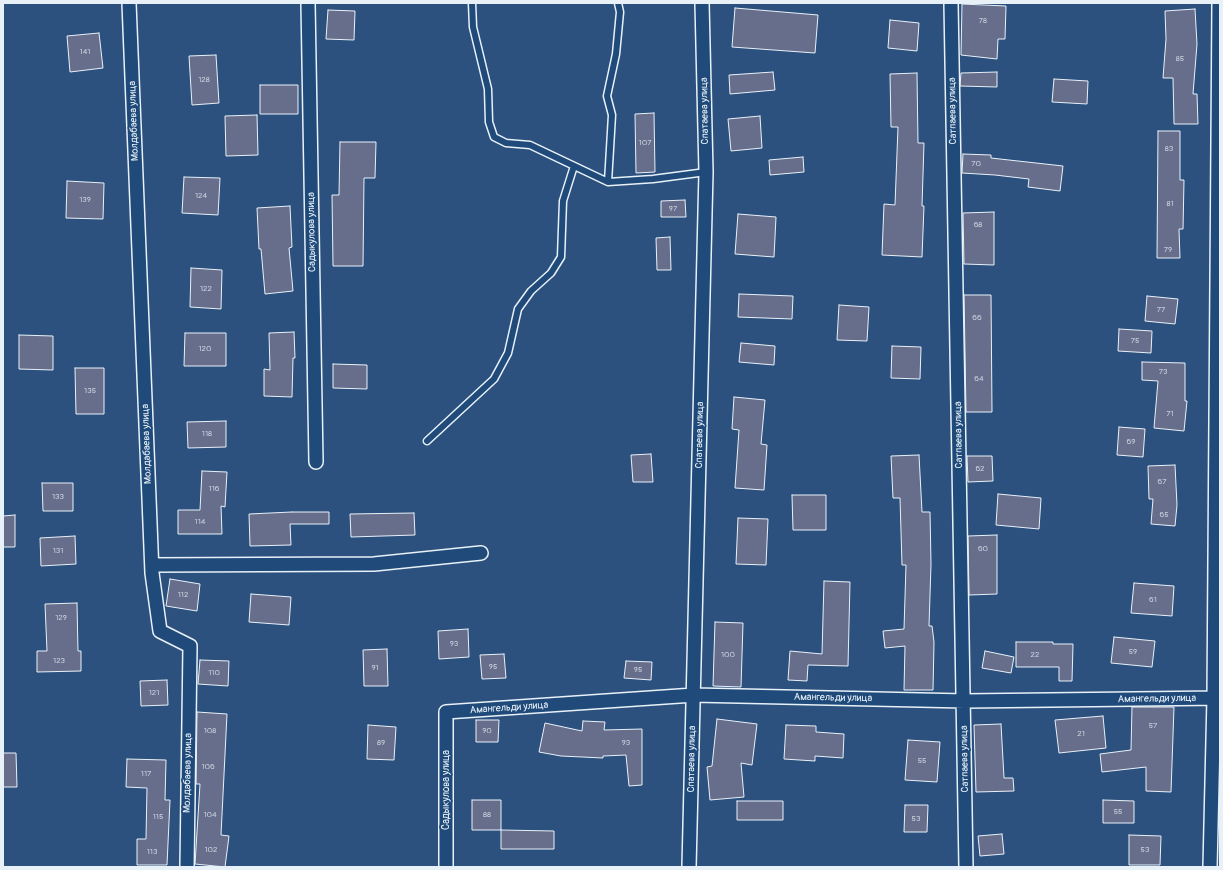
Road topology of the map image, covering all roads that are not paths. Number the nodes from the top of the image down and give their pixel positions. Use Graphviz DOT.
graph roads {
  1 [pos="129,3"];
  2 [pos="308,3"];
  3 [pos="472,3"];
  4 [pos="618,3"];
  5 [pos="702,3"];
  6 [pos="951,3"];
  7 [pos="1219,3"];
  8 [pos="574,166"];
  9 [pos="706,172"];
  10 [pos="608,182"];
  11 [pos="427,441"];
  12 [pos="316,462"];
  13 [pos="481,553"];
  14 [pos="152,565"];
  15 [pos="694,695"];
  16 [pos="1217,698"];
  17 [pos="964,701"];
  18 [pos="446,712"];
  19 [pos="187,867"];
  20 [pos="446,867"];
  21 [pos="689,867"];
  22 [pos="966,867"];
  23 [pos="1210,867"];
  1 -- 14 [label="street, Молдабаева улица"];
  2 -- 12 [label="street, Садыкулова улица"];
  3 -- 8 [label="lane"];
  4 -- 10 [label="lane"];
  5 -- 9 [label="street, Спатаева улица"];
  6 -- 17 [label="street, Сатпаева улица"];
  7 -- 16 [label="street"];
  8 -- 10 [label="lane"];
  8 -- 11 [label="lane"];
  9 -- 10 [label="lane"];
  9 -- 15 [label="street, Спатаева улица"];
  13 -- 14 [label="street"];
  14 -- 19 [label="street, Молдабаева улица"];
  15 -- 17 [label="street, Амангельди улица"];
  15 -- 18 [label="street, Амангельди улица"];
  15 -- 21 [label="street, Спатаева улица"];
  16 -- 17 [label="street, Амангельди улица"];
  16 -- 23 [label="street"];
  17 -- 22 [label="street, Сатпаева улица"];
  18 -- 20 [label="street, Садыкулова улица"];
}
